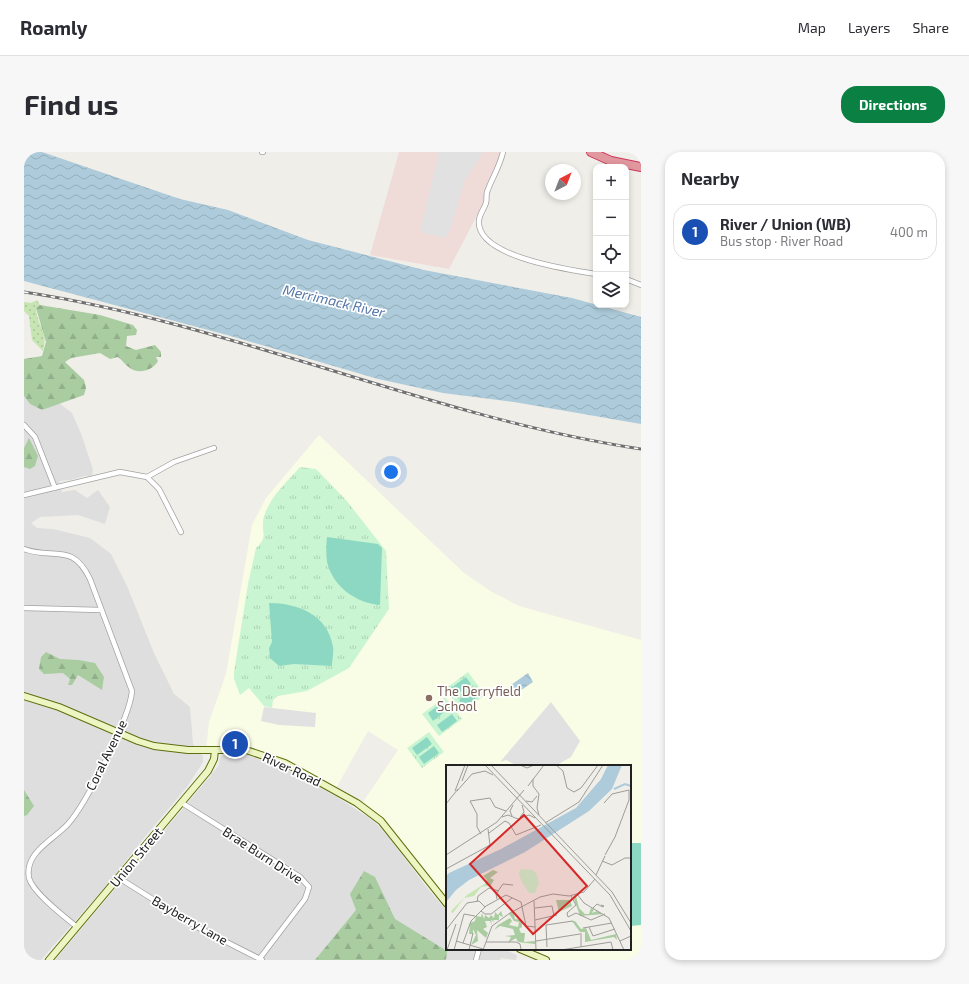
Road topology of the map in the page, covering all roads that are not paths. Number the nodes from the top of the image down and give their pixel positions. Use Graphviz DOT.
graph roads {
  1 [pos="503,152"];
  2 [pos="591,152"];
  3 [pos="641,167"];
  4 [pos="593,273"];
  5 [pos="629,280"];
  6 [pos="641,285"];
  7 [pos="24,425"];
  8 [pos="214,448"];
  9 [pos="147,477"];
  10 [pos="55,488"];
  11 [pos="24,495"];
  12 [pos="181,532"];
  13 [pos="24,549"];
  14 [pos="24,608"];
  15 [pos="100,610"];
  16 [pos="24,696"];
  17 [pos="118,732"];
  18 [pos="215,750"];
  19 [pos="182,803"];
  20 [pos="119,878"];
  21 [pos="26,879"];
  22 [pos="446,903"];
  23 [pos="77,927"];
  24 [pos="478,950"];
  25 [pos="522,950"];
  26 [pos="530,954"];
  27 [pos="261,959"];
  28 [pos="49,960"];
  29 [pos="476,960"];
  30 [pos="528,960"];
  31 [pos="546,960"];
  1 -- 4 [label="street"];
  2 -- 3 [label="highway"];
  5 -- 6 [label="street"];
  7 -- 10 [label="street"];
  8 -- 9 [label="street"];
  9 -- 10 [label="street"];
  9 -- 12 [label="street"];
  10 -- 11 [label="street"];
  13 -- 15 [label="street, Coral Avenue"];
  14 -- 15 [label="street"];
  15 -- 17 [label="street, Coral Avenue"];
  16 -- 17 [label="street, River Road"];
  17 -- 18 [label="street, River Road"];
  17 -- 21 [label="street, Coral Avenue"];
  18 -- 19 [label="street, Union Street"];
  18 -- 22 [label="street, River Road"];
  19 -- 20 [label="street, Union Street"];
  19 -- 27 [label="street, Brae Burn Drive"];
  20 -- 23 [label="street, Union Street"];
  20 -- 27 [label="street, Bayberry Lane"];
  21 -- 23 [label="street, Coral Avenue"];
  23 -- 28 [label="street, Union Street"];
  24 -- 29 [label="street"];
  25 -- 26 [label="street"];
  26 -- 30 [label="street"];
  26 -- 31 [label="street"];
}
